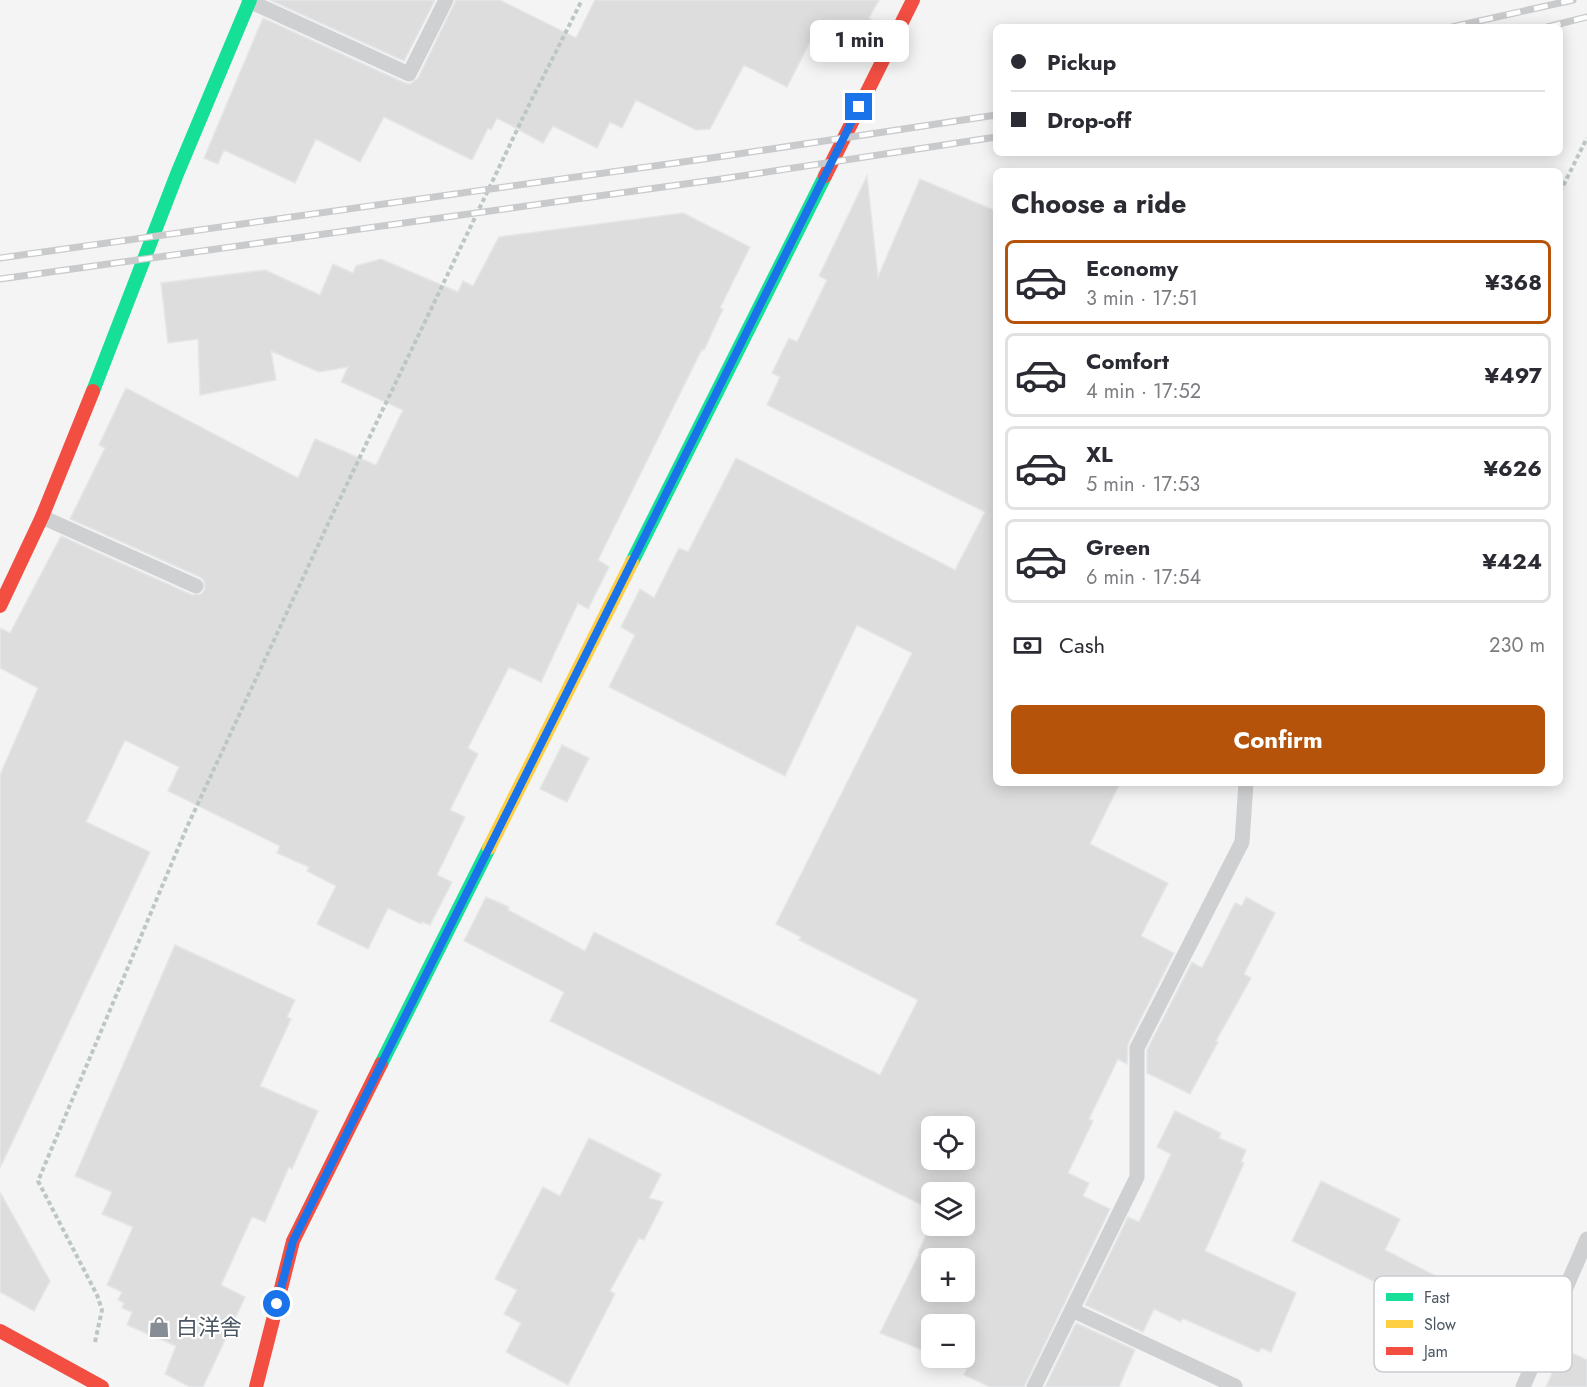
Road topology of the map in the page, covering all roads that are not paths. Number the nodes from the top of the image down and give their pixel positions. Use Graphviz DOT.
graph roads {
  1 [pos="250,0"];
  2 [pos="446,0"];
  3 [pos="913,0"];
  4 [pos="42,518"];
  5 [pos="196,586"];
  6 [pos="0,606"];
  7 [pos="1246,786"];
  8 [pos="1587,1239"];
  9 [pos="1571,1276"];
  10 [pos="1072,1310"];
  11 [pos="0,1331"];
  12 [pos="1529,1372"];
  13 [pos="1235,1386"];
  14 [pos="102,1387"];
  15 [pos="256,1387"];
  16 [pos="1035,1387"];
  17 [pos="1523,1387"];
  1 -- 2 [label="lane"];
  1 -- 4 [label="street"];
  3 -- 15 [label="street"];
  4 -- 5 [label="lane"];
  4 -- 6 [label="street"];
  7 -- 10 [label="lane"];
  8 -- 9 [label="lane"];
  10 -- 13 [label="lane"];
  10 -- 16 [label="lane"];
  11 -- 14 [label="street"];
  12 -- 17 [label="lane"];
}
